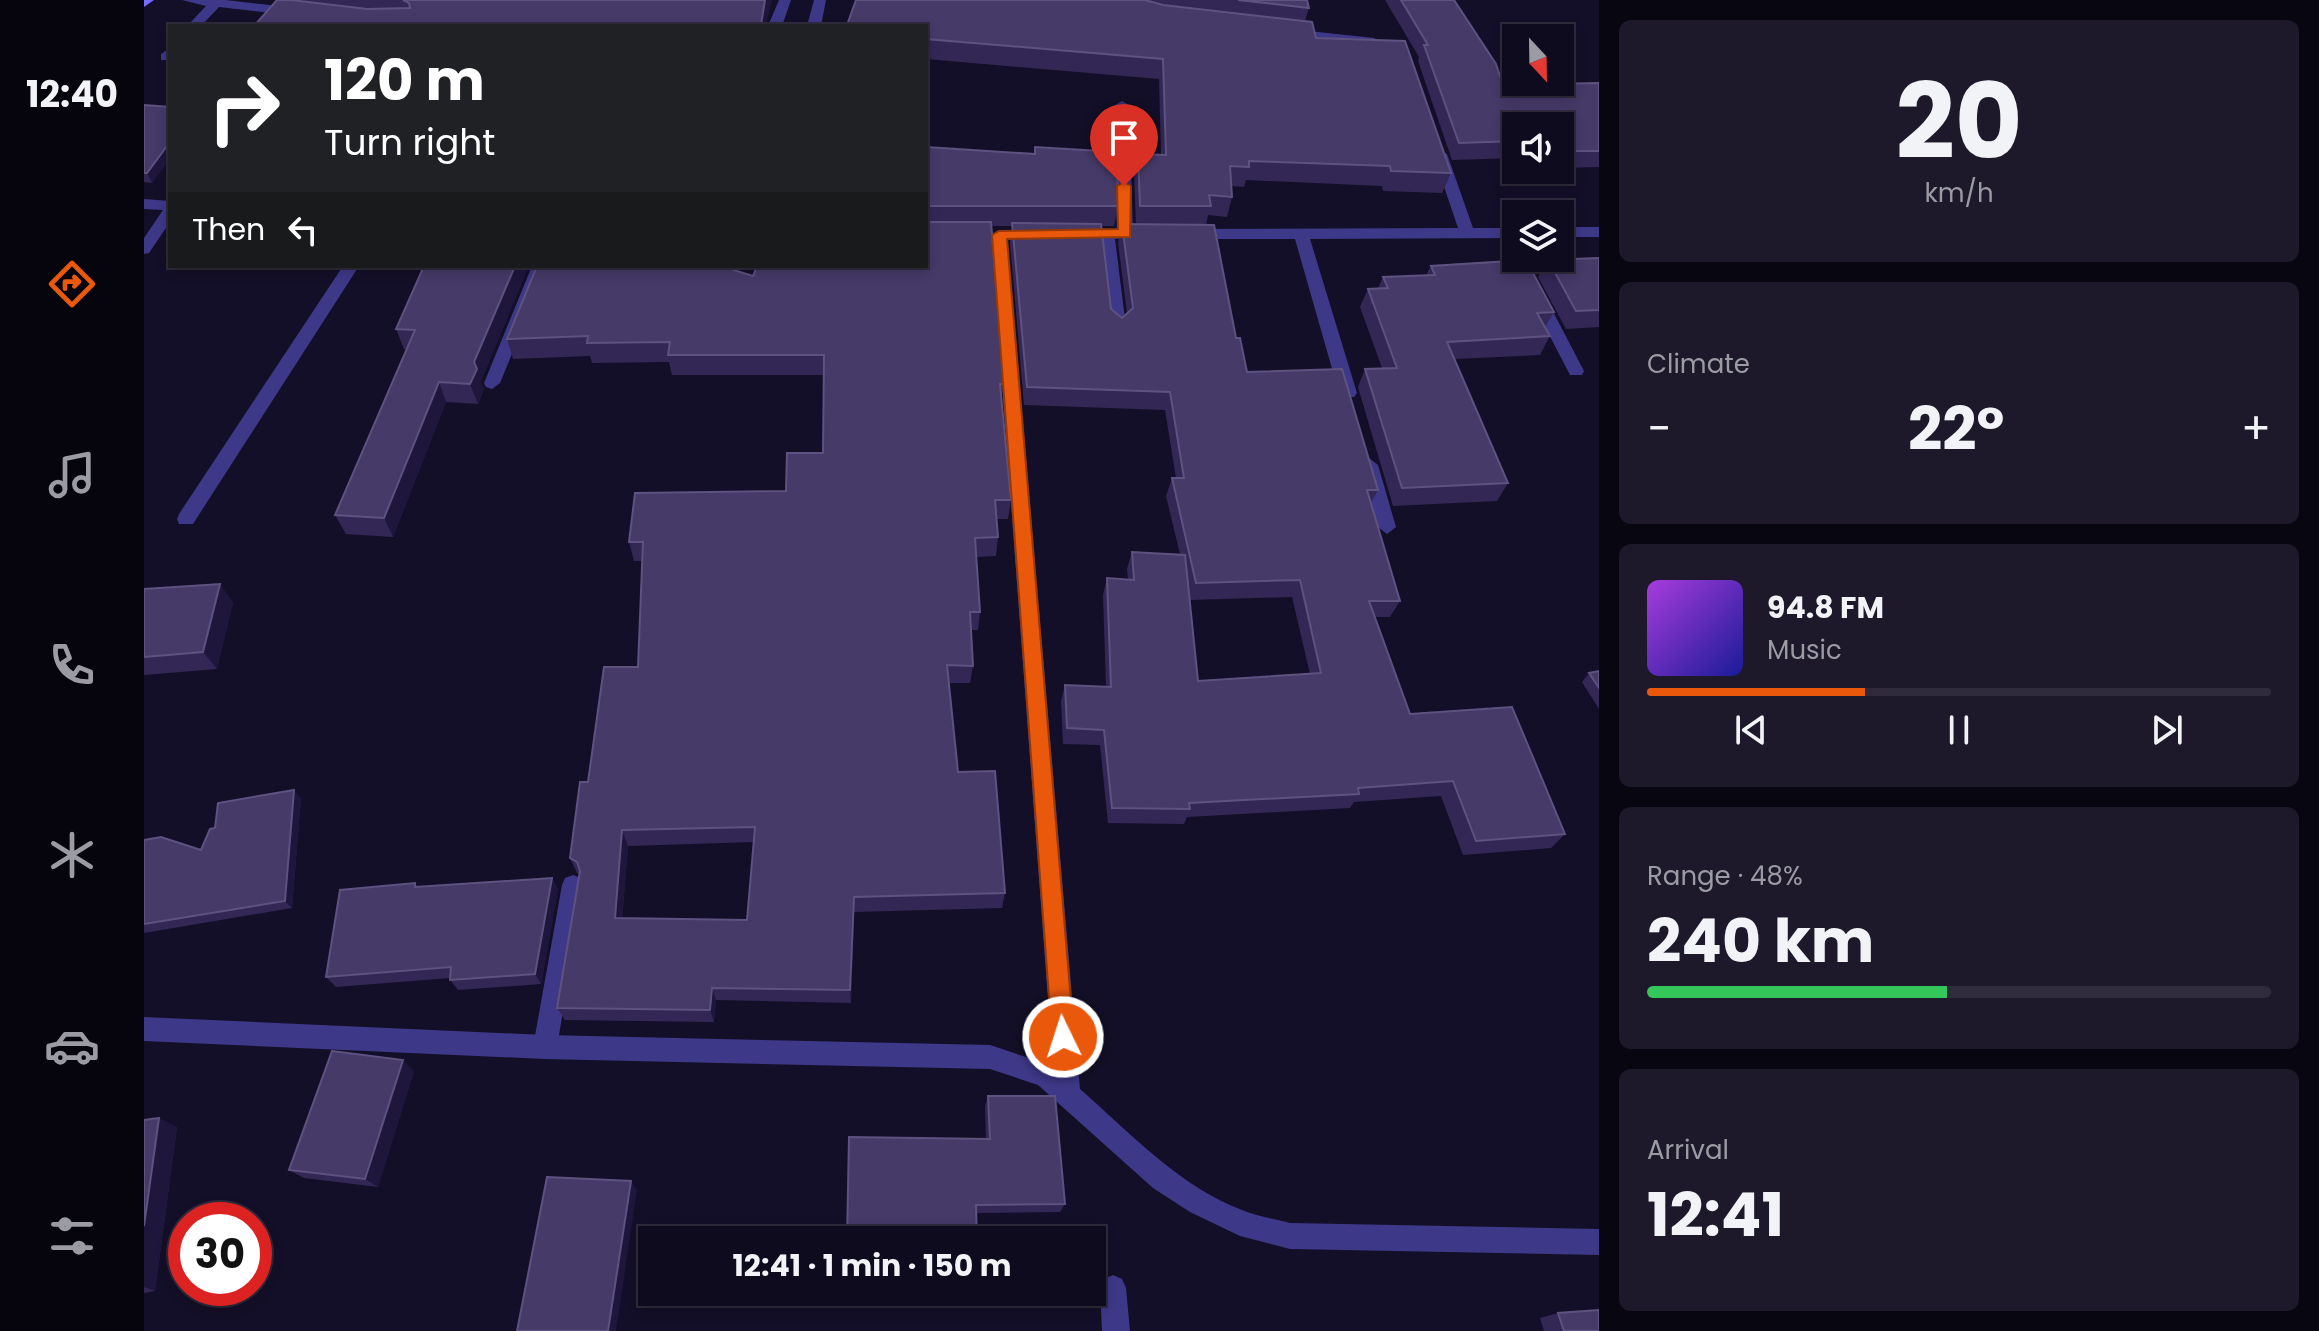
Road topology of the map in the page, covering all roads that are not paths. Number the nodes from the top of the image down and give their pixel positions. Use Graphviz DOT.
graph roads {
  1 [pos="188,0"];
  2 [pos="785,0"];
  3 [pos="820,0"];
  4 [pos="217,1"];
  5 [pos="304,13"];
  6 [pos="196,24"];
  7 [pos="776,24"];
  8 [pos="814,24"];
  9 [pos="1280,31"];
  10 [pos="1388,44"];
  11 [pos="1122,105"];
  12 [pos="1433,132"];
  13 [pos="144,204"];
  14 [pos="168,208"];
  15 [pos="168,211"];
  16 [pos="1574,232"];
  17 [pos="1599,232"];
  18 [pos="1467,233"];
  19 [pos="1502,233"];
  20 [pos="1107,234"];
  21 [pos="1125,234"];
  22 [pos="1000,235"];
  23 [pos="1061,235"];
  24 [pos="1302,236"];
  25 [pos="144,249"];
  26 [pos="350,268"];
  27 [pos="539,268"];
  28 [pos="1524,272"];
  29 [pos="1118,327"];
  30 [pos="1576,371"];
  31 [pos="492,383"];
  32 [pos="1351,404"];
  33 [pos="1365,450"];
  34 [pos="186,519"];
  35 [pos="1387,527"];
  36 [pos="573,885"];
  37 [pos="144,1029"];
  38 [pos="545,1047"];
  39 [pos="1068,1098"];
  40 [pos="1599,1242"];
  41 [pos="1113,1288"];
  42 [pos="1116,1331"];
  1 -- 4 [label="street"];
  2 -- 7 [label="street"];
  3 -- 8 [label="street"];
  4 -- 5 [label="street"];
  4 -- 6 [label="street"];
  9 -- 10 [label="street"];
  11 -- 21 [label="street"];
  12 -- 18 [label="street"];
  13 -- 14 [label="street"];
  15 -- 25 [label="street"];
  16 -- 17 [label="street"];
  18 -- 19 [label="street"];
  18 -- 24 [label="street"];
  20 -- 21 [label="street"];
  20 -- 23 [label="street"];
  20 -- 29 [label="street"];
  21 -- 24 [label="street"];
  22 -- 39 [label="street"];
  24 -- 32 [label="street"];
  26 -- 34 [label="street"];
  27 -- 31 [label="street"];
  28 -- 30 [label="street"];
  33 -- 35 [label="street"];
  36 -- 38 [label="street"];
  37 -- 38 [label="street"];
  38 -- 39 [label="street"];
  39 -- 40 [label="street"];
  41 -- 42 [label="street"];
}
